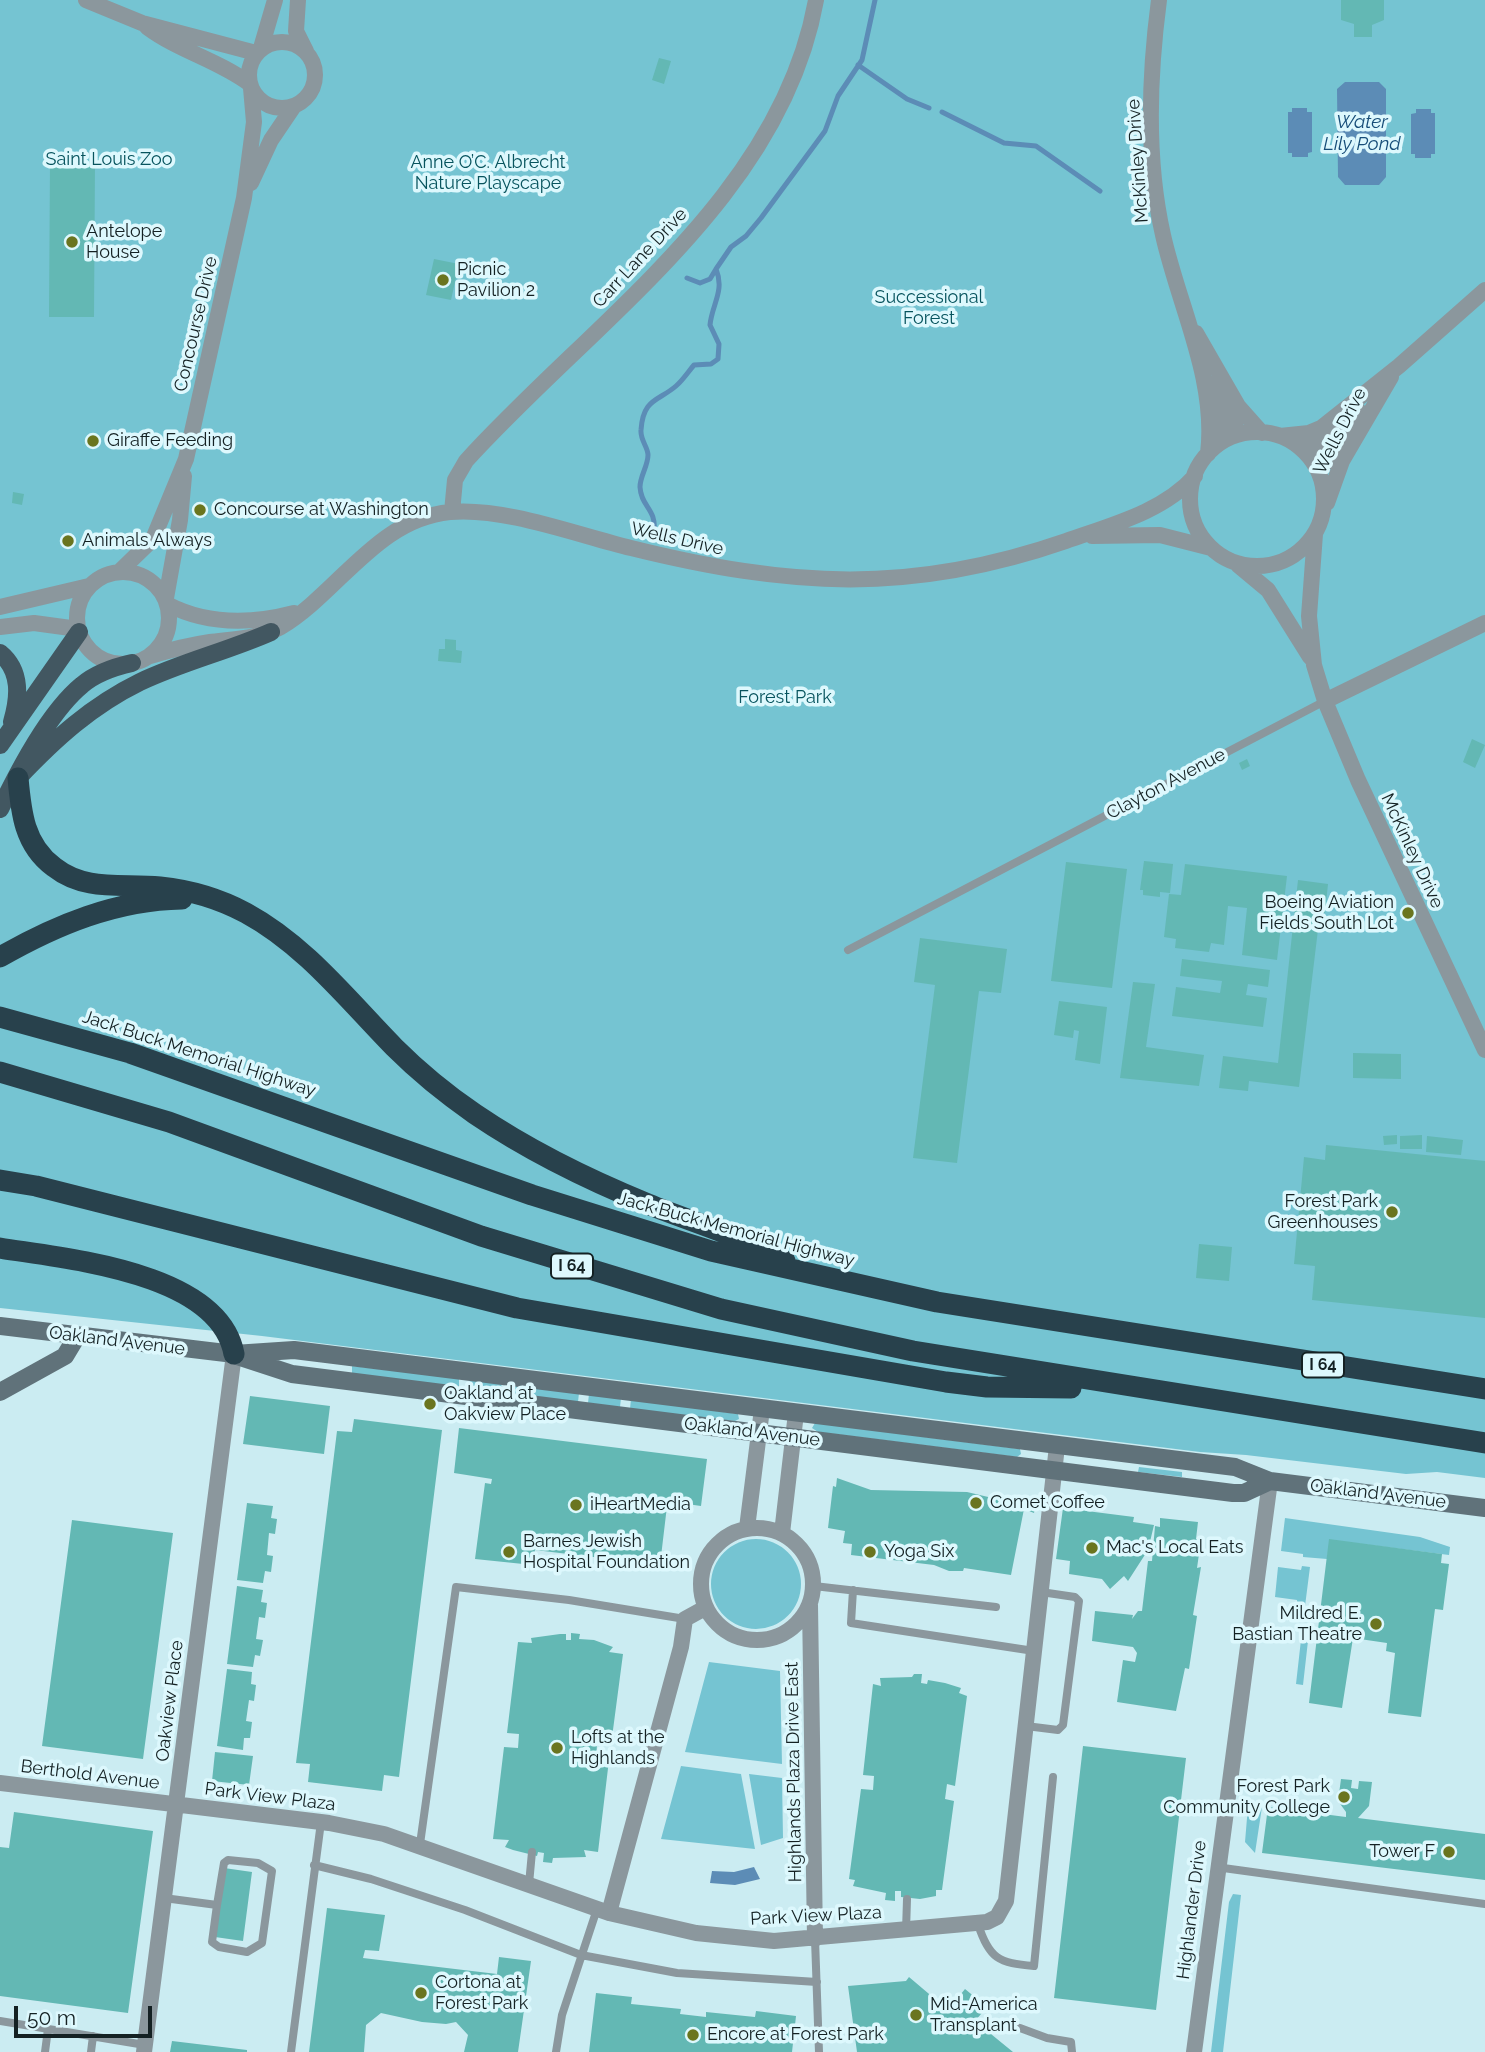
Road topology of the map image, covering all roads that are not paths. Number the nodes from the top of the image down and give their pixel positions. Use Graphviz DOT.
graph roads {
  1 [pos="86,0"];
  2 [pos="275,0"];
  3 [pos="298,0"];
  4 [pos="816,0"];
  5 [pos="1159,0"];
  6 [pos="142,23"];
  7 [pos="259,50"];
  8 [pos="306,51"];
  9 [pos="251,86"];
  10 [pos="294,106"];
  11 [pos="244,198"];
  12 [pos="1485,290"];
  13 [pos="1186,315"];
  14 [pos="1399,366"];
  15 [pos="1270,434"];
  16 [pos="1208,454"];
  17 [pos="186,459"];
  18 [pos="1195,475"];
  19 [pos="452,512"];
  20 [pos="1322,517"];
  21 [pos="1315,534"];
  22 [pos="1076,537"];
  23 [pos="1211,548"];
  24 [pos="1233,562"];
  25 [pos="120,571"];
  26 [pos="89,586"];
  27 [pos="167,601"];
  28 [pos="0,607"];
  29 [pos="300,611"];
  30 [pos="1485,623"];
  31 [pos="0,627"];
  32 [pos="79,631"];
  33 [pos="271,632"];
  34 [pos="0,653"];
  35 [pos="150,656"];
  36 [pos="132,663"];
  37 [pos="1314,665"];
  38 [pos="1325,701"];
  39 [pos="4,740"];
  40 [pos="18,778"];
  41 [pos="0,808"];
  42 [pos="212,899"];
  43 [pos="848,950"];
  44 [pos="0,957"];
  45 [pos="0,1017"];
  46 [pos="1485,1050"];
  47 [pos="0,1072"];
  48 [pos="0,1171"];
  49 [pos="0,1180"];
  50 [pos="36,1186"];
  51 [pos="0,1248"];
  52 [pos="811,1276"];
  53 [pos="0,1326"];
  54 [pos="77,1336"];
  55 [pos="234,1354"];
  56 [pos="1136,1388"];
  57 [pos="1485,1389"];
  58 [pos="0,1393"];
  59 [pos="762,1409"];
  60 [pos="796,1413"];
  61 [pos="759,1433"];
  62 [pos="794,1438"];
  63 [pos="1485,1443"];
  64 [pos="1057,1446"];
  65 [pos="1054,1471"];
  66 [pos="1270,1481"];
  67 [pos="1485,1508"];
  68 [pos="747,1528"];
  69 [pos="782,1533"];
  70 [pos="814,1586"];
  71 [pos="853,1590"];
  72 [pos="1041,1592"];
  73 [pos="810,1605"];
  74 [pos="996,1607"];
  75 [pos="705,1608"];
  76 [pos="685,1619"];
  77 [pos="1034,1651"];
  78 [pos="1026,1726"];
  79 [pos="1053,1777"];
  80 [pos="0,1783"];
  81 [pos="176,1805"];
  82 [pos="321,1822"];
  83 [pos="420,1844"];
  84 [pos="532,1852"];
  85 [pos="314,1865"];
  86 [pos="1216,1867"];
  87 [pos="529,1884"];
  88 [pos="164,1898"];
  89 [pos="906,1899"];
  90 [pos="1485,1904"];
  91 [pos="216,1905"];
  92 [pos="603,1911"];
  93 [pos="978,1924"];
  94 [pos="906,1931"];
  95 [pos="815,1939"];
  96 [pos="581,1955"];
  97 [pos="817,1982"];
  98 [pos="0,2021"];
  99 [pos="1020,2028"];
  100 [pos="48,2029"];
  101 [pos="93,2036"];
  102 [pos="144,2049"];
  103 [pos="45,2052"];
  104 [pos="91,2052"];
  105 [pos="291,2052"];
  106 [pos="556,2052"];
  107 [pos="819,2052"];
  108 [pos="1072,2052"];
  109 [pos="1194,2052"];
  1 -- 6 [label="street"];
  2 -- 7 [label="street"];
  3 -- 8 [label="street"];
  4 -- 19 [label="street, Carr Lane Drive"];
  5 -- 13 [label="street, McKinley Drive"];
  6 -- 7 [label="street"];
  6 -- 9 [label="street"];
  7 -- 8 [label="street"];
  7 -- 9 [label="street"];
  8 -- 10 [label="street"];
  9 -- 10 [label="street"];
  9 -- 11 [label="street, Concourse Drive"];
  10 -- 11 [label="street, Concourse Drive"];
  11 -- 17 [label="street, Concourse Drive"];
  12 -- 14 [label="street, Wells Drive"];
  13 -- 15 [label="street, McKinley Drive"];
  13 -- 16 [label="street, McKinley Drive"];
  14 -- 15 [label="street, Wells Drive"];
  14 -- 20 [label="street, Wells Drive"];
  15 -- 16 [label="street"];
  15 -- 20 [label="street"];
  16 -- 18 [label="street"];
  17 -- 25 [label="street, Concourse Drive"];
  17 -- 27 [label="street, Concourse Drive"];
  18 -- 22 [label="street, Wells Drive"];
  18 -- 23 [label="street"];
  19 -- 22 [label="street, Wells Drive"];
  19 -- 29 [label="street, Wells Drive"];
  20 -- 21 [label="street"];
  21 -- 24 [label="street"];
  21 -- 37 [label="street, McKinley Drive"];
  22 -- 23 [label="street, Wells Drive"];
  23 -- 24 [label="street"];
  24 -- 37 [label="street, McKinley Drive"];
  25 -- 26 [label="street"];
  25 -- 27 [label="street"];
  26 -- 28 [label="street"];
  26 -- 32 [label="street"];
  27 -- 29 [label="street, Wells Drive"];
  27 -- 35 [label="street"];
  29 -- 33 [label="street, Wells Drive"];
  30 -- 38 [label="street, Clayton Avenue"];
  31 -- 32 [label="street"];
  32 -- 36 [label="street"];
  32 -- 39 [label="main road"];
  33 -- 35 [label="street, Wells Drive"];
  33 -- 40 [label="main road"];
  34 -- 39 [label="main road"];
  35 -- 36 [label="street"];
  36 -- 40 [label="main road"];
  37 -- 38 [label="street, McKinley Drive"];
  38 -- 43 [label="lane, Clayton Avenue"];
  38 -- 46 [label="street, McKinley Drive"];
  40 -- 41 [label="main road"];
  40 -- 42 [label="highway"];
  42 -- 44 [label="highway"];
  42 -- 52 [label="highway"];
  45 -- 52 [label="highway, Jack Buck Memorial Highway / I 64"];
  47 -- 56 [label="highway, I 64"];
  48 -- 50 [label="highway"];
  49 -- 50 [label="highway"];
  50 -- 56 [label="highway"];
  51 -- 55 [label="highway"];
  52 -- 57 [label="highway, Jack Buck Memorial Highway / I 64"];
  53 -- 54 [label="street, Oakland Avenue"];
  54 -- 55 [label="street, Oakland Avenue"];
  54 -- 58 [label="street"];
  55 -- 59 [label="street, Oakland Avenue"];
  55 -- 61 [label="street, Oakland Avenue"];
  55 -- 81 [label="street, Oakview Place"];
  56 -- 63 [label="highway, I 64"];
  59 -- 60 [label="street, Oakland Avenue"];
  59 -- 61 [label="street"];
  60 -- 62 [label="street"];
  60 -- 64 [label="street, Oakland Avenue"];
  61 -- 62 [label="street, Oakland Avenue"];
  61 -- 68 [label="street"];
  62 -- 65 [label="street, Oakland Avenue"];
  62 -- 69 [label="street"];
  64 -- 65 [label="street, Park View Plaza"];
  64 -- 66 [label="street, Oakland Avenue"];
  65 -- 66 [label="street, Oakland Avenue"];
  65 -- 72 [label="street, Park View Plaza"];
  66 -- 67 [label="street, Oakland Avenue"];
  66 -- 86 [label="street, Highlander Drive"];
  68 -- 69 [label="street"];
  68 -- 75 [label="street"];
  69 -- 70 [label="street"];
  70 -- 71 [label="lane"];
  70 -- 73 [label="street"];
  71 -- 74 [label="lane"];
  71 -- 77 [label="lane"];
  72 -- 77 [label="street, Park View Plaza"];
  72 -- 78 [label="lane"];
  73 -- 75 [label="street"];
  73 -- 95 [label="street, Highlands Plaza Drive East"];
  75 -- 76 [label="street"];
  76 -- 83 [label="lane"];
  76 -- 92 [label="street"];
  77 -- 78 [label="street, Park View Plaza"];
  78 -- 93 [label="street, Park View Plaza"];
  79 -- 93 [label="lane"];
  80 -- 81 [label="street, Berthold Avenue"];
  81 -- 82 [label="street, Park View Plaza"];
  81 -- 88 [label="street, Oakview Place"];
  82 -- 83 [label="street, Park View Plaza"];
  82 -- 85 [label="lane"];
  83 -- 87 [label="street, Park View Plaza"];
  84 -- 87 [label="lane"];
  85 -- 96 [label="lane"];
  85 -- 105 [label="lane"];
  86 -- 90 [label="lane"];
  86 -- 109 [label="street, Highlander Drive"];
  87 -- 92 [label="street, Park View Plaza"];
  88 -- 91 [label="lane"];
  88 -- 102 [label="street, Oakview Place"];
  89 -- 94 [label="lane"];
  91 -- 91 [label="lane"];
  92 -- 95 [label="street, Park View Plaza"];
  92 -- 96 [label="lane"];
  93 -- 94 [label="street, Park View Plaza"];
  94 -- 95 [label="street, Park View Plaza"];
  95 -- 97 [label="lane"];
  96 -- 97 [label="lane"];
  96 -- 106 [label="lane"];
  97 -- 107 [label="lane"];
  98 -- 100 [label="lane"];
  99 -- 108 [label="lane"];
  100 -- 101 [label="lane"];
  100 -- 103 [label="lane"];
  101 -- 102 [label="lane"];
  101 -- 104 [label="lane"];
}
